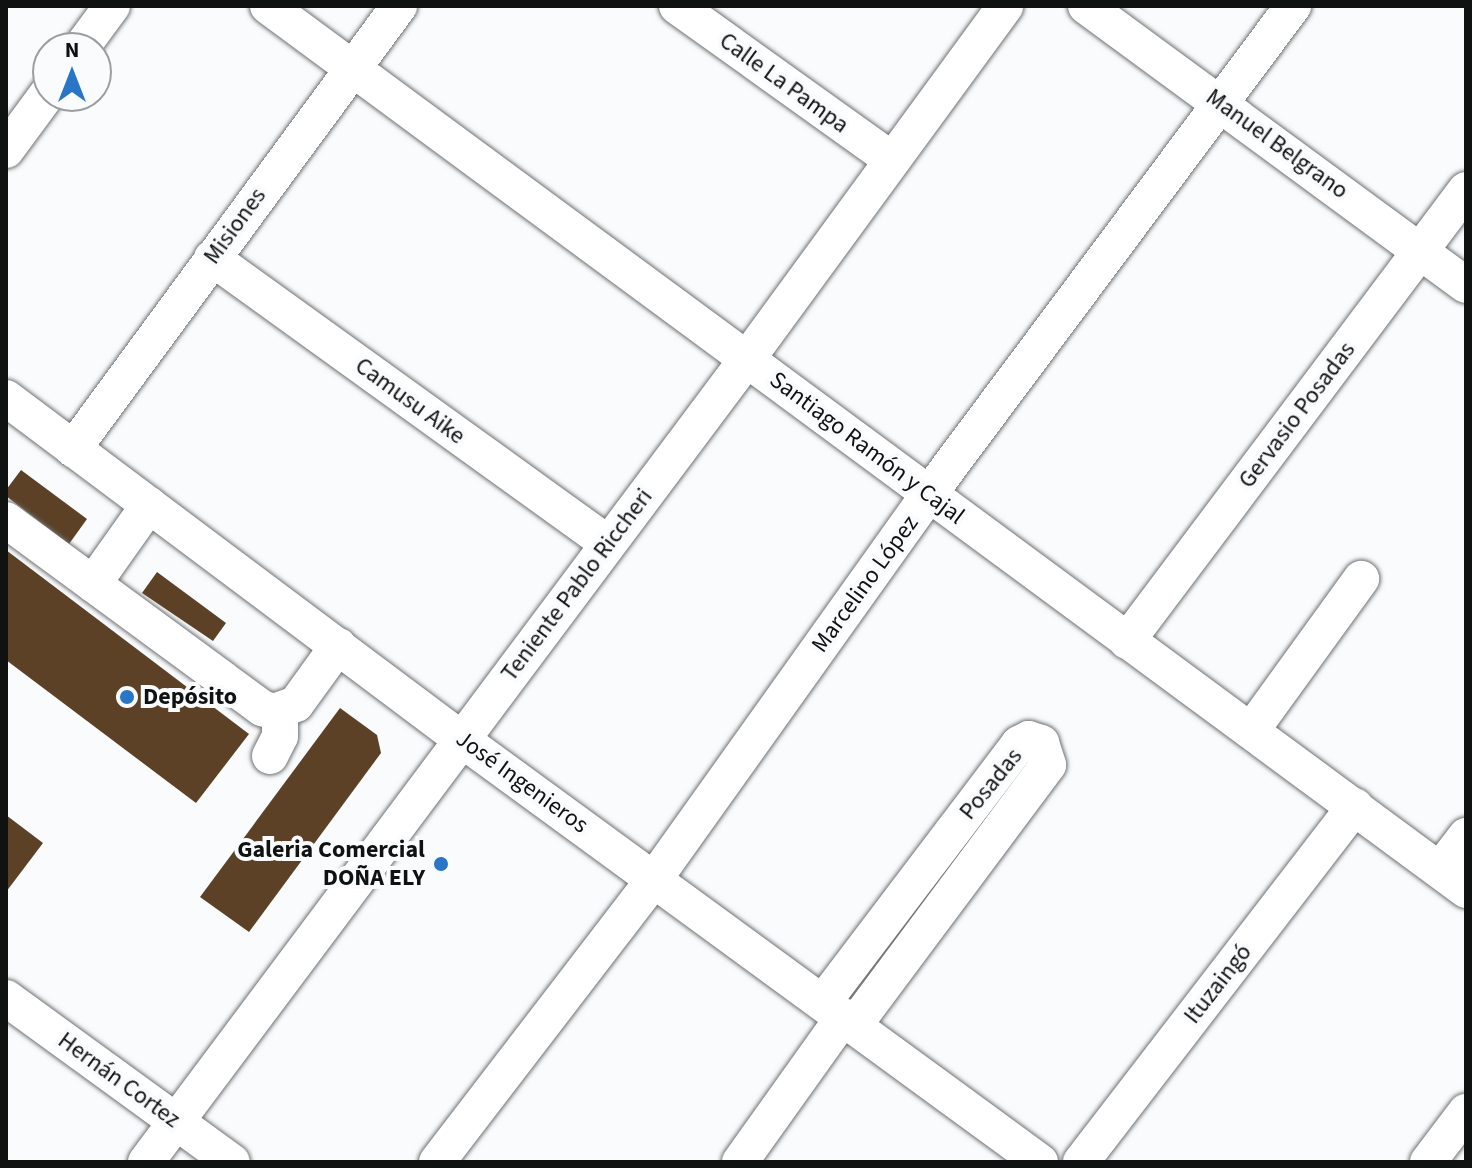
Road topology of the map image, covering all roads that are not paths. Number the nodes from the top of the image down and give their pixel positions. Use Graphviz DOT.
graph roads {
  1 [pos="112,6"];
  2 [pos="268,6"];
  3 [pos="399,6"];
  4 [pos="677,6"];
  5 [pos="1005,6"];
  6 [pos="1086,6"];
  7 [pos="1293,6"];
  8 [pos="93,32"];
  9 [pos="351,69"];
  10 [pos="1220,102"];
  11 [pos="34,112"];
  12 [pos="6,150"];
  13 [pos="891,159"];
  14 [pos="1466,190"];
  15 [pos="1421,251"];
  16 [pos="212,258"];
  17 [pos="1466,285"];
  18 [pos="747,359"];
  19 [pos="6,398"];
  20 [pos="73,449"];
  21 [pos="929,494"];
  22 [pos="149,505"];
  23 [pos="6,520"];
  24 [pos="608,544"];
  25 [pos="1361,579"];
  26 [pos="93,584"];
  27 [pos="1127,641"];
  28 [pos="338,646"];
  29 [pos="280,711"];
  30 [pos="1251,731"];
  31 [pos="461,739"];
  32 [pos="270,756"];
  33 [pos="1355,806"];
  34 [pos="1466,836"];
  35 [pos="655,878"];
  36 [pos="1453,880"];
  37 [pos="6,998"];
  38 [pos="841,1014"];
  39 [pos="1466,1112"];
  40 [pos="176,1122"];
  41 [pos="146,1162"];
  42 [pos="232,1162"];
  43 [pos="437,1162"];
  44 [pos="740,1162"];
  45 [pos="1040,1162"];
  46 [pos="1081,1162"];
  47 [pos="1428,1162"];
  1 -- 8 [label="street"];
  2 -- 9 [label="street, Santiago Ramón y Cajal"];
  3 -- 9 [label="street, Misiones"];
  4 -- 13 [label="street, Calle La Pampa"];
  5 -- 13 [label="street, Teniente Pablo Riccheri"];
  6 -- 10 [label="street, Manuel Belgrano"];
  7 -- 10 [label="street, Marcelino López"];
  9 -- 16 [label="street, Misiones"];
  9 -- 18 [label="street, Santiago Ramón y Cajal"];
  10 -- 15 [label="street, Manuel Belgrano"];
  10 -- 21 [label="street, Marcelino López"];
  11 -- 12 [label="street"];
  13 -- 18 [label="street, Teniente Pablo Riccheri"];
  14 -- 15 [label="street, Gervasio Posadas"];
  15 -- 17 [label="street, Manuel Belgrano"];
  15 -- 27 [label="street, Gervasio Posadas"];
  16 -- 20 [label="street, Misiones"];
  16 -- 24 [label="street, Camusu Aike"];
  18 -- 21 [label="street, Santiago Ramón y Cajal"];
  18 -- 24 [label="street, Teniente Pablo Riccheri"];
  19 -- 20 [label="street, José Ingenieros"];
  20 -- 22 [label="street, José Ingenieros"];
  21 -- 27 [label="street, Santiago Ramón y Cajal"];
  21 -- 35 [label="street, Marcelino López"];
  22 -- 26 [label="street"];
  22 -- 28 [label="street, José Ingenieros"];
  23 -- 26 [label="street"];
  24 -- 31 [label="street, Teniente Pablo Riccheri"];
  25 -- 30 [label="street"];
  26 -- 29 [label="street"];
  27 -- 30 [label="street, Santiago Ramón y Cajal"];
  28 -- 29 [label="street"];
  28 -- 31 [label="street, José Ingenieros"];
  29 -- 32 [label="street"];
  30 -- 33 [label="street, Santiago Ramón y Cajal"];
  31 -- 35 [label="street, José Ingenieros"];
  31 -- 40 [label="street, Teniente Pablo Riccheri"];
  33 -- 36 [label="street, Santiago Ramón y Cajal"];
  33 -- 46 [label="street, Ituzaingó"];
  34 -- 36 [label="street"];
  35 -- 38 [label="street, José Ingenieros"];
  35 -- 43 [label="street, Marcelino López"];
  37 -- 40 [label="street, Hernán Cortez"];
  38 -- 38 [label="street, Posadas"];
  38 -- 44 [label="street"];
  38 -- 45 [label="street, José Ingenieros"];
  39 -- 47 [label="street"];
  40 -- 41 [label="street, Teniente Pablo Riccheri"];
  40 -- 42 [label="street, Hernán Cortez"];
}
